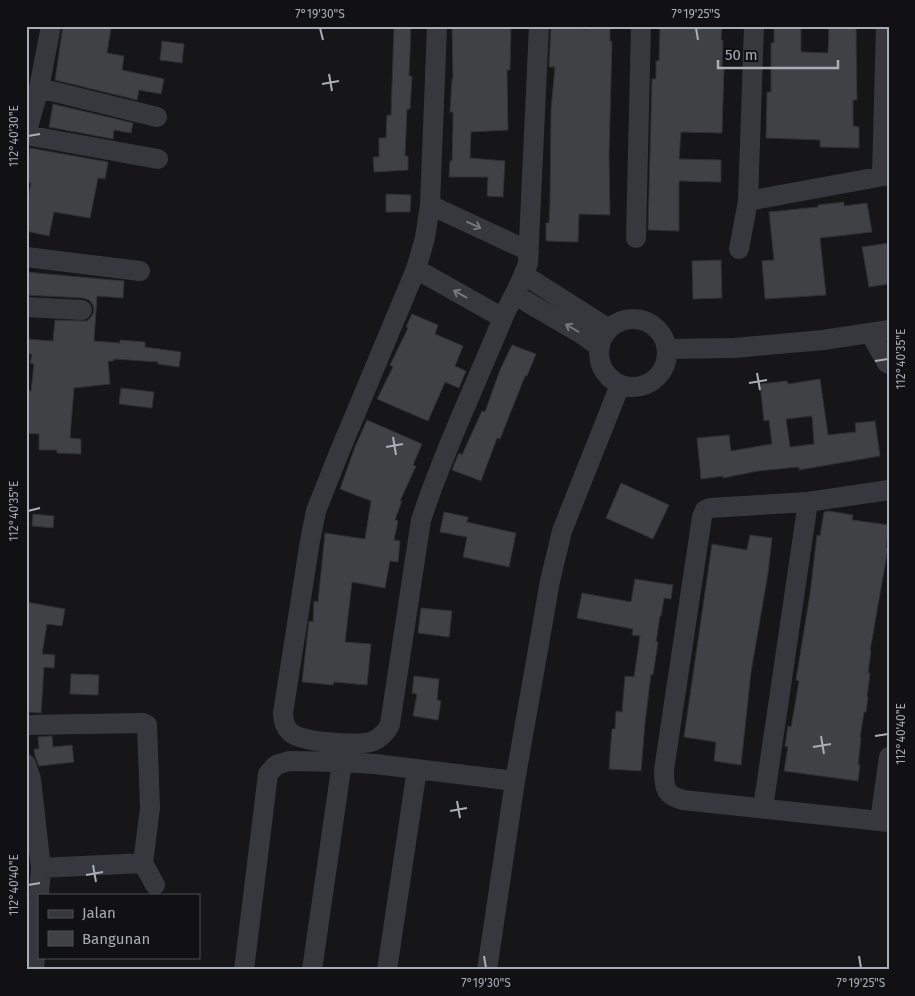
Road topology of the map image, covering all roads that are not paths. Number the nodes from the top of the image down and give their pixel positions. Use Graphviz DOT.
graph roads {
  1 [pos="51,26"];
  2 [pos="437,26"];
  3 [pos="539,26"];
  4 [pos="641,26"];
  5 [pos="754,26"];
  6 [pos="886,26"];
  7 [pos="39,88"];
  8 [pos="157,117"];
  9 [pos="26,134"];
  10 [pos="158,160"];
  11 [pos="886,175"];
  12 [pos="748,201"];
  13 [pos="430,205"];
  14 [pos="636,238"];
  15 [pos="739,249"];
  16 [pos="529,251"];
  17 [pos="26,257"];
  18 [pos="416,270"];
  19 [pos="140,271"];
  20 [pos="524,275"];
  21 [pos="515,296"];
  22 [pos="26,307"];
  23 [pos="82,310"];
  24 [pos="503,318"];
  25 [pos="879,332"];
  26 [pos="604,338"];
  27 [pos="667,349"];
  28 [pos="889,364"];
  29 [pos="620,385"];
  30 [pos="889,490"];
  31 [pos="808,502"];
  32 [pos="26,725"];
  33 [pos="889,757"];
  34 [pos="342,762"];
  35 [pos="26,764"];
  36 [pos="417,769"];
  37 [pos="516,781"];
  38 [pos="763,808"];
  39 [pos="884,821"];
  40 [pos="143,863"];
  41 [pos="41,868"];
  42 [pos="154,885"];
  43 [pos="39,894"];
  44 [pos="38,913"];
  45 [pos="34,970"];
  46 [pos="244,970"];
  47 [pos="312,970"];
  48 [pos="387,970"];
  49 [pos="486,970"];
  1 -- 7 [label="street"];
  2 -- 13 [label="street"];
  3 -- 16 [label="street"];
  4 -- 14 [label="street"];
  5 -- 12 [label="street"];
  6 -- 11 [label="street"];
  7 -- 8 [label="street"];
  7 -- 9 [label="street"];
  9 -- 10 [label="street"];
  11 -- 12 [label="street"];
  12 -- 15 [label="street"];
  13 -- 16 [label="street, one-way"];
  13 -- 18 [label="street"];
  16 -- 20 [label="street"];
  17 -- 19 [label="street"];
  24 -- 18 [label="street, one-way"];
  18 -- 24 [label="street"];
  20 -- 21 [label="street"];
  20 -- 26 [label="street"];
  21 -- 24 [label="street"];
  26 -- 21 [label="street, one-way"];
  22 -- 23 [label="street"];
  25 -- 27 [label="street"];
  25 -- 28 [label="street"];
  26 -- 27 [label="street"];
  26 -- 29 [label="street"];
  27 -- 29 [label="street"];
  29 -- 37 [label="street"];
  30 -- 31 [label="street"];
  31 -- 38 [label="street"];
  31 -- 38 [label="street"];
  32 -- 40 [label="street"];
  33 -- 39 [label="street"];
  34 -- 36 [label="street"];
  34 -- 46 [label="street"];
  34 -- 47 [label="street"];
  35 -- 41 [label="street"];
  36 -- 37 [label="street"];
  36 -- 48 [label="street"];
  37 -- 49 [label="street"];
  38 -- 39 [label="street"];
  40 -- 41 [label="street"];
  40 -- 42 [label="street"];
  41 -- 43 [label="street"];
  44 -- 45 [label="street"];
}
